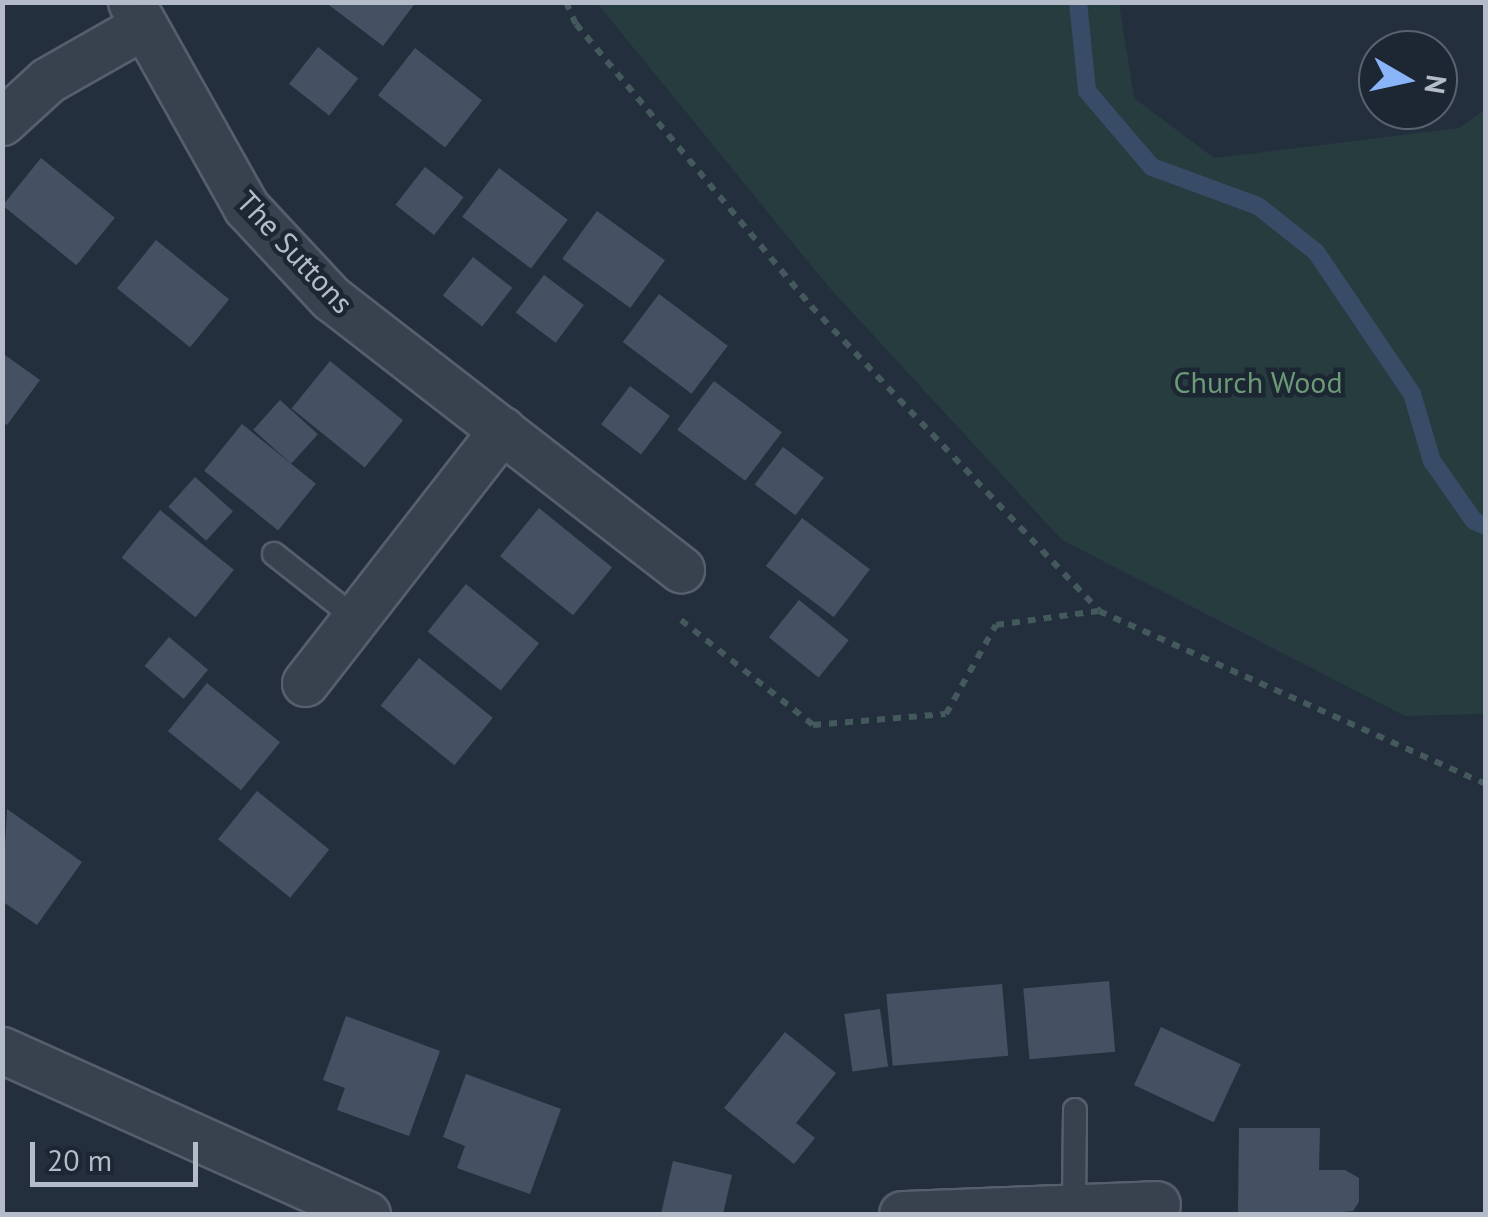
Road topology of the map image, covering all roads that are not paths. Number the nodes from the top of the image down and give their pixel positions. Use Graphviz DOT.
graph roads {
  1 [pos="137,14"];
  2 [pos="2,122"];
  3 [pos="502,430"];
  4 [pos="274,554"];
  5 [pos="682,568"];
  6 [pos="355,618"];
  7 [pos="305,683"];
  8 [pos="2,1050"];
  9 [pos="1074,1110"];
  10 [pos="1157,1204"];
  11 [pos="1074,1207"];
  12 [pos="367,1214"];
  13 [pos="902,1214"];
  1 -- 2 [label="street, The Suttons"];
  1 -- 3 [label="street, The Suttons"];
  3 -- 5 [label="street, The Suttons"];
  3 -- 6 [label="street"];
  4 -- 6 [label="lane"];
  6 -- 7 [label="street"];
  8 -- 12 [label="street"];
  9 -- 11 [label="lane"];
  10 -- 11 [label="street"];
  11 -- 13 [label="street"];
}
